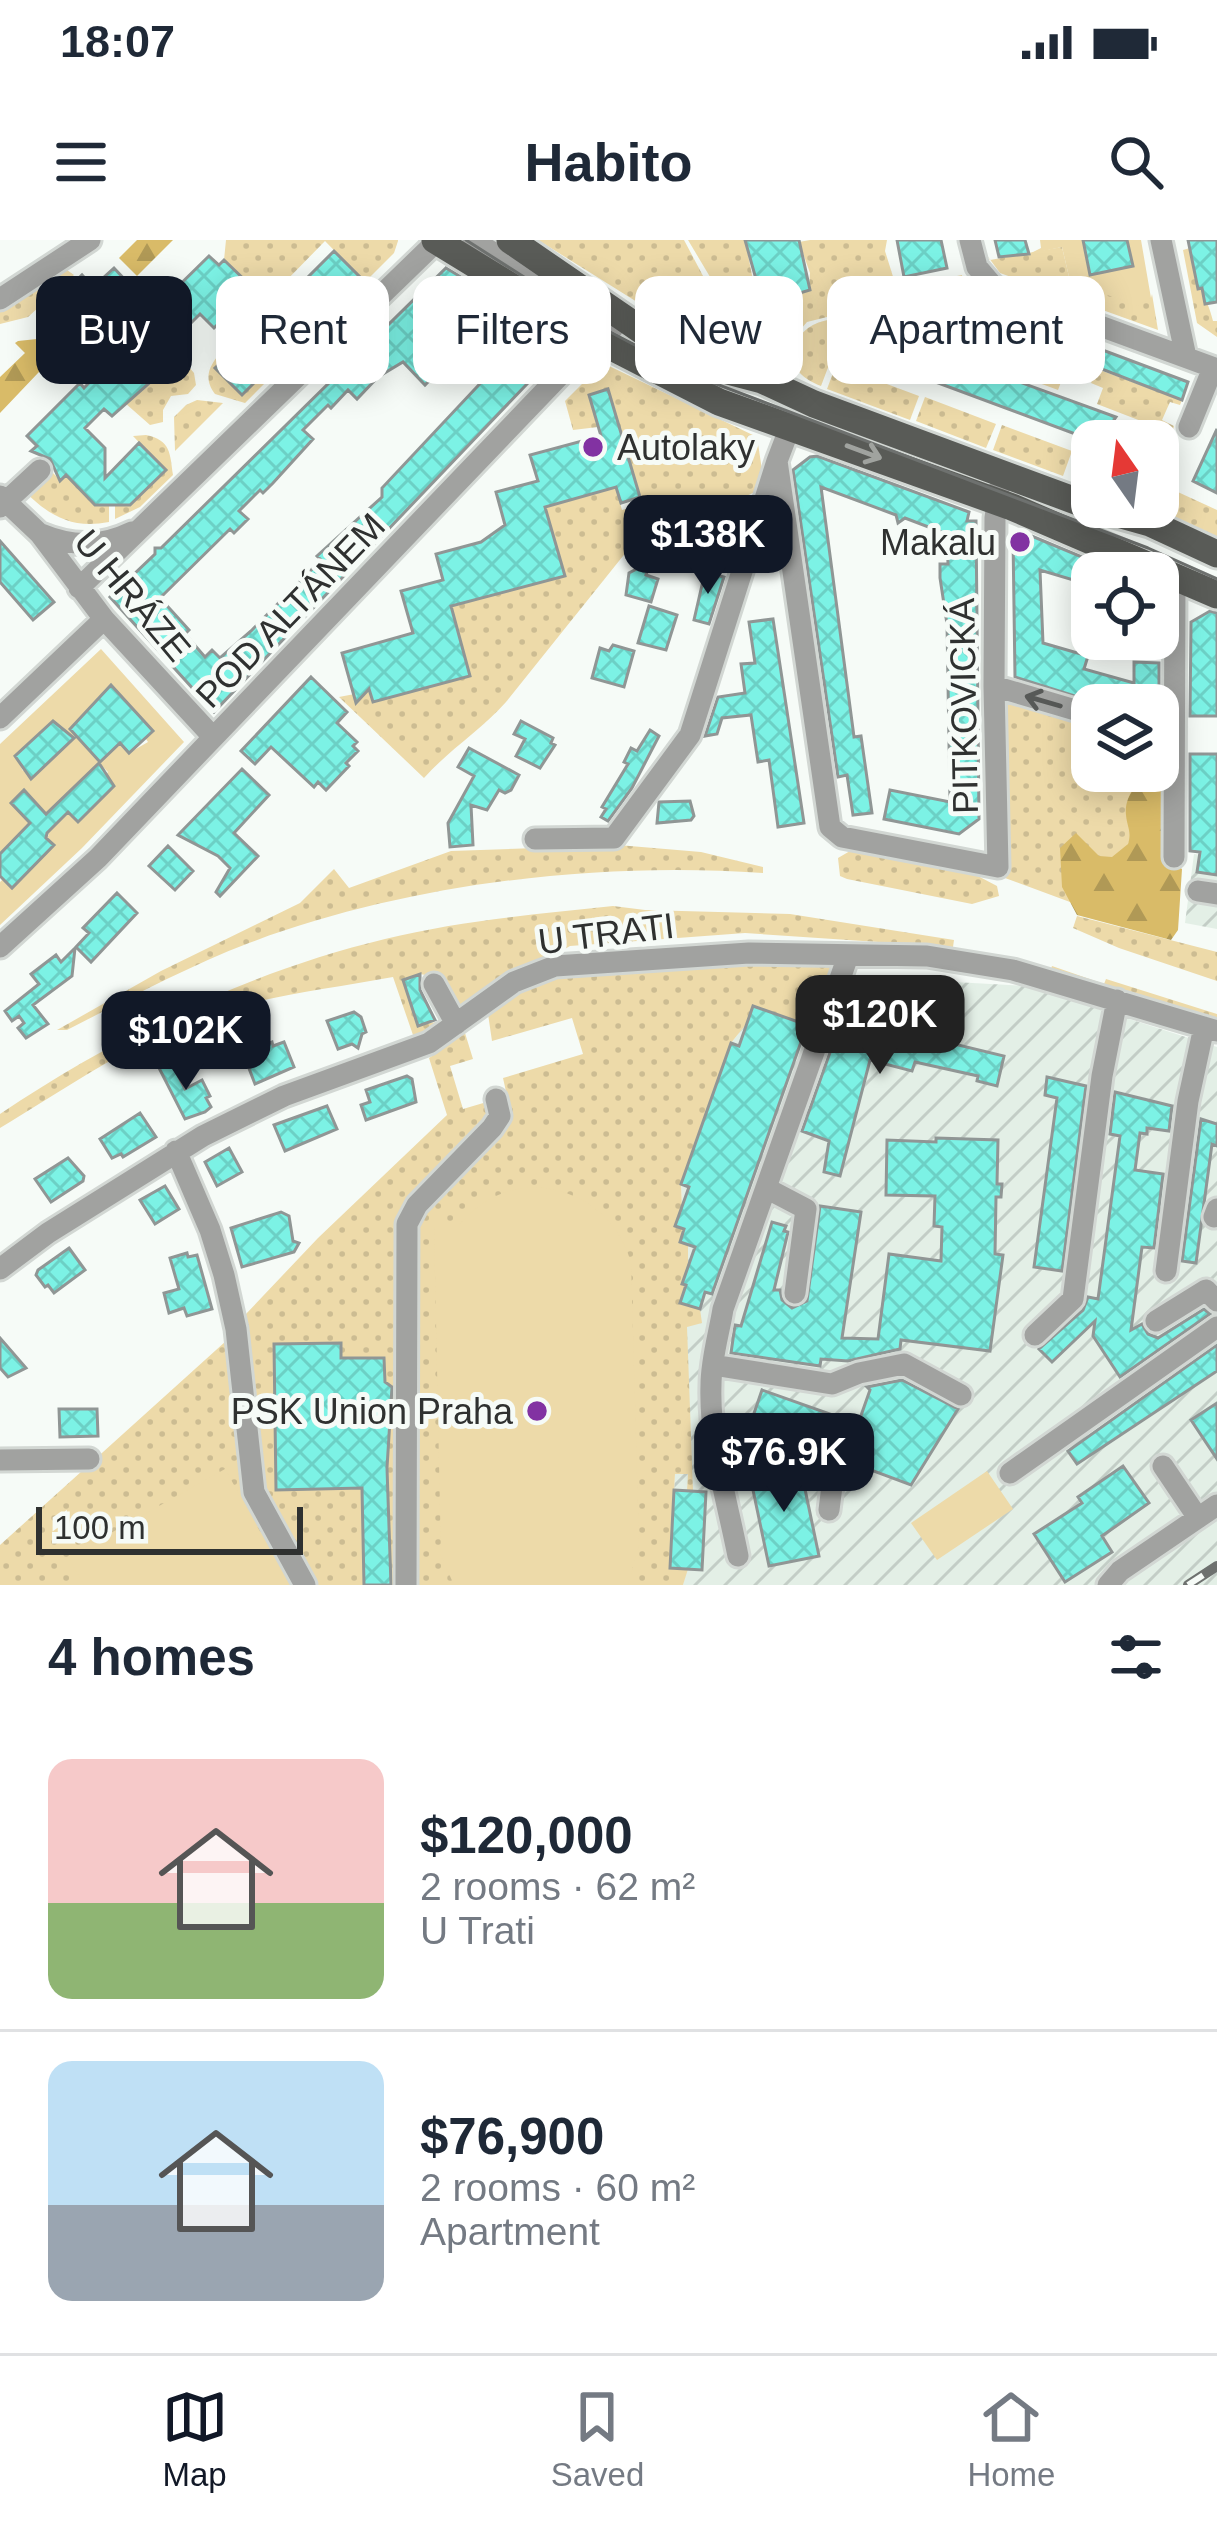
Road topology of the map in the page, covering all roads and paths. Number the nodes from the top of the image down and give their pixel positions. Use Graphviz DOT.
graph roads {
  1 [pos="91,240"];
  2 [pos="473,240"];
  3 [pos="510,240"];
  4 [pos="970,240"];
  5 [pos="1161,240"];
  6 [pos="436,241"];
  7 [pos="494,276"];
  8 [pos="530,276"];
  9 [pos="389,287"];
  10 [pos="0,299"];
  11 [pos="611,312"];
  12 [pos="622,316"];
  13 [pos="611,330"];
  14 [pos="611,347"];
  15 [pos="1186,357"];
  16 [pos="1215,368"];
  17 [pos="290,384"];
  18 [pos="552,384"];
  19 [pos="1217,424"];
  20 [pos="790,428"];
  21 [pos="777,461"];
  22 [pos="40,470"];
  23 [pos="1004,473"];
  24 [pos="6,498"];
  25 [pos="1071,499"];
  26 [pos="995,501"];
  27 [pos="148,524"];
  28 [pos="1161,528"];
  29 [pos="40,534"];
  30 [pos="1117,552"];
  31 [pos="1217,554"];
  32 [pos="1179,578"];
  33 [pos="79,588"];
  34 [pos="1217,595"];
  35 [pos="104,619"];
  36 [pos="994,686"];
  37 [pos="1071,709"];
  38 [pos="0,718"];
  39 [pos="213,737"];
  40 [pos="1169,792"];
  41 [pos="535,839"];
  42 [pos="1174,857"];
  43 [pos="0,947"];
  44 [pos="848,956"];
  45 [pos="434,984"];
  46 [pos="1117,1000"];
  47 [pos="456,1024"];
  48 [pos="1211,1029"];
  49 [pos="496,1100"];
  50 [pos="176,1151"];
  51 [pos="766,1188"];
  52 [pos="0,1268"];
  53 [pos="1166,1271"];
  54 [pos="794,1292"];
  55 [pos="1217,1300"];
  56 [pos="1156,1321"];
  57 [pos="1217,1327"];
  58 [pos="1035,1335"];
  59 [pos="713,1365"];
  60 [pos="961,1395"];
  61 [pos="712,1426"];
  62 [pos="89,1459"];
  63 [pos="0,1460"];
  64 [pos="1162,1466"];
  65 [pos="1010,1473"];
  66 [pos="829,1510"];
  67 [pos="1208,1512"];
  68 [pos="738,1556"];
  69 [pos="305,1585"];
  70 [pos="406,1585"];
  71 [pos="1108,1585"];
  1 -- 10 [label="street"];
  2 -- 8 [label="street"];
  3 -- 12 [label="main road"];
  4 -- 15 [label="street"];
  5 -- 15 [label="street"];
  6 -- 7 [label="main road"];
  6 -- 9 [label="street"];
  11 -- 12 [label="street"];
  12 -- 13 [label="street, POD ALTÁNEM"];
  12 -- 23 [label="main road"];
  14 -- 20 [label="main road"];
  15 -- 16 [label="street"];
  16 -- 19 [label="street"];
  17 -- 27 [label="street"];
  18 -- 39 [label="street, POD ALTÁNEM"];
  20 -- 21 [label="street"];
  20 -- 26 [label="main road, one-way"];
  21 -- 36 [label="street, PITKOVICKÁ"];
  21 -- 41 [label="street"];
  22 -- 24 [label="street"];
  23 -- 25 [label="main road"];
  23 -- 26 [label="street, PITKOVICKÁ"];
  24 -- 29 [label="street, U HRÁZE"];
  26 -- 30 [label="main road"];
  26 -- 36 [label="street, PITKOVICKÁ"];
  27 -- 29 [label="street"];
  27 -- 33 [label="street"];
  28 -- 31 [label="main road"];
  29 -- 33 [label="street, U HRÁZE"];
  32 -- 34 [label="main road"];
  33 -- 35 [label="street, U HRÁZE"];
  35 -- 38 [label="street"];
  35 -- 39 [label="street, U HRÁZE"];
  37 -- 36 [label="street, one-way"];
  39 -- 43 [label="street, POD ALTÁNEM"];
  40 -- 42 [label="street"];
  44 -- 46 [label="street, U TRATI"];
  44 -- 47 [label="street, U TRATI"];
  44 -- 51 [label="street"];
  45 -- 47 [label="street"];
  46 -- 48 [label="street, U TRATI"];
  46 -- 58 [label="street"];
  47 -- 50 [label="street, U TRATI"];
  48 -- 53 [label="street"];
  49 -- 70 [label="street"];
  50 -- 52 [label="street, U TRATI"];
  50 -- 69 [label="street"];
  51 -- 54 [label="street"];
  51 -- 59 [label="street"];
  55 -- 56 [label="street"];
  57 -- 65 [label="street"];
  59 -- 60 [label="street"];
  59 -- 61 [label="street"];
  61 -- 66 [label="street"];
  61 -- 68 [label="street"];
  62 -- 63 [label="street"];
  64 -- 67 [label="street"];
  67 -- 71 [label="street"];
}
